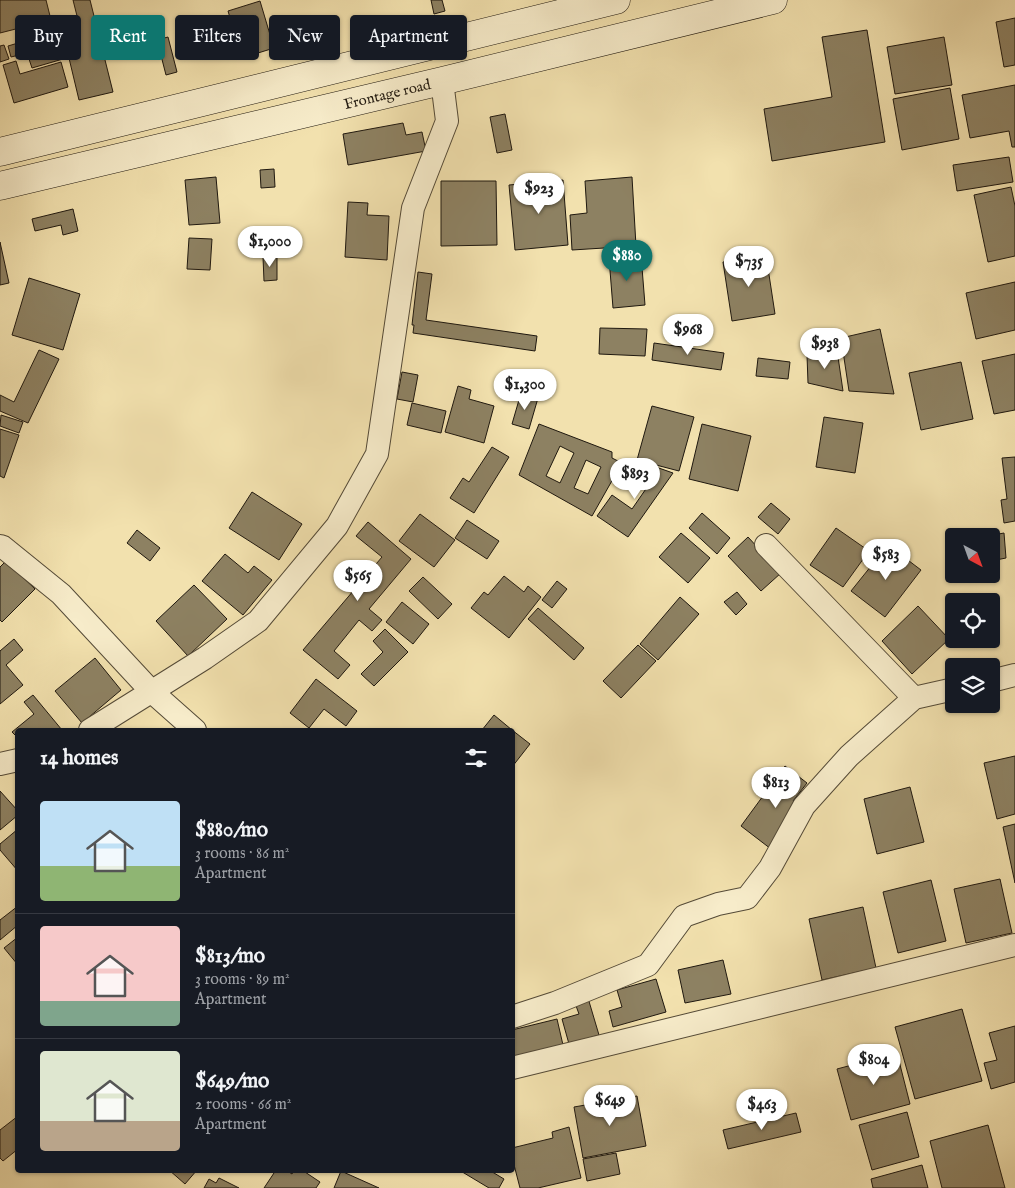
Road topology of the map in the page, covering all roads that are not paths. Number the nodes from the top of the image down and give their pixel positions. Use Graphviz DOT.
graph roads {
  1 [pos="616,0"];
  2 [pos="773,0"];
  3 [pos="578,4"];
  4 [pos="442,81"];
  5 [pos="0,152"];
  6 [pos="0,186"];
  7 [pos="766,545"];
  8 [pos="0,546"];
  9 [pos="1015,675"];
  10 [pos="1000,679"];
  11 [pos="151,691"];
  12 [pos="945,691"];
  13 [pos="914,698"];
  14 [pos="93,728"];
  15 [pos="193,728"];
  16 [pos="15,761"];
  17 [pos="0,764"];
  18 [pos="1015,945"];
  19 [pos="515,1016"];
  20 [pos="515,1067"];
  1 -- 3 [label="main road"];
  2 -- 4 [label="main road, Frontage road"];
  3 -- 5 [label="main road"];
  4 -- 6 [label="main road, Frontage road"];
  4 -- 11 [label="street"];
  7 -- 13 [label="street"];
  8 -- 11 [label="street"];
  9 -- 10 [label="street"];
  11 -- 14 [label="street"];
  11 -- 15 [label="street"];
  12 -- 13 [label="street"];
  13 -- 19 [label="street"];
  16 -- 17 [label="street"];
  18 -- 20 [label="street"];
}
